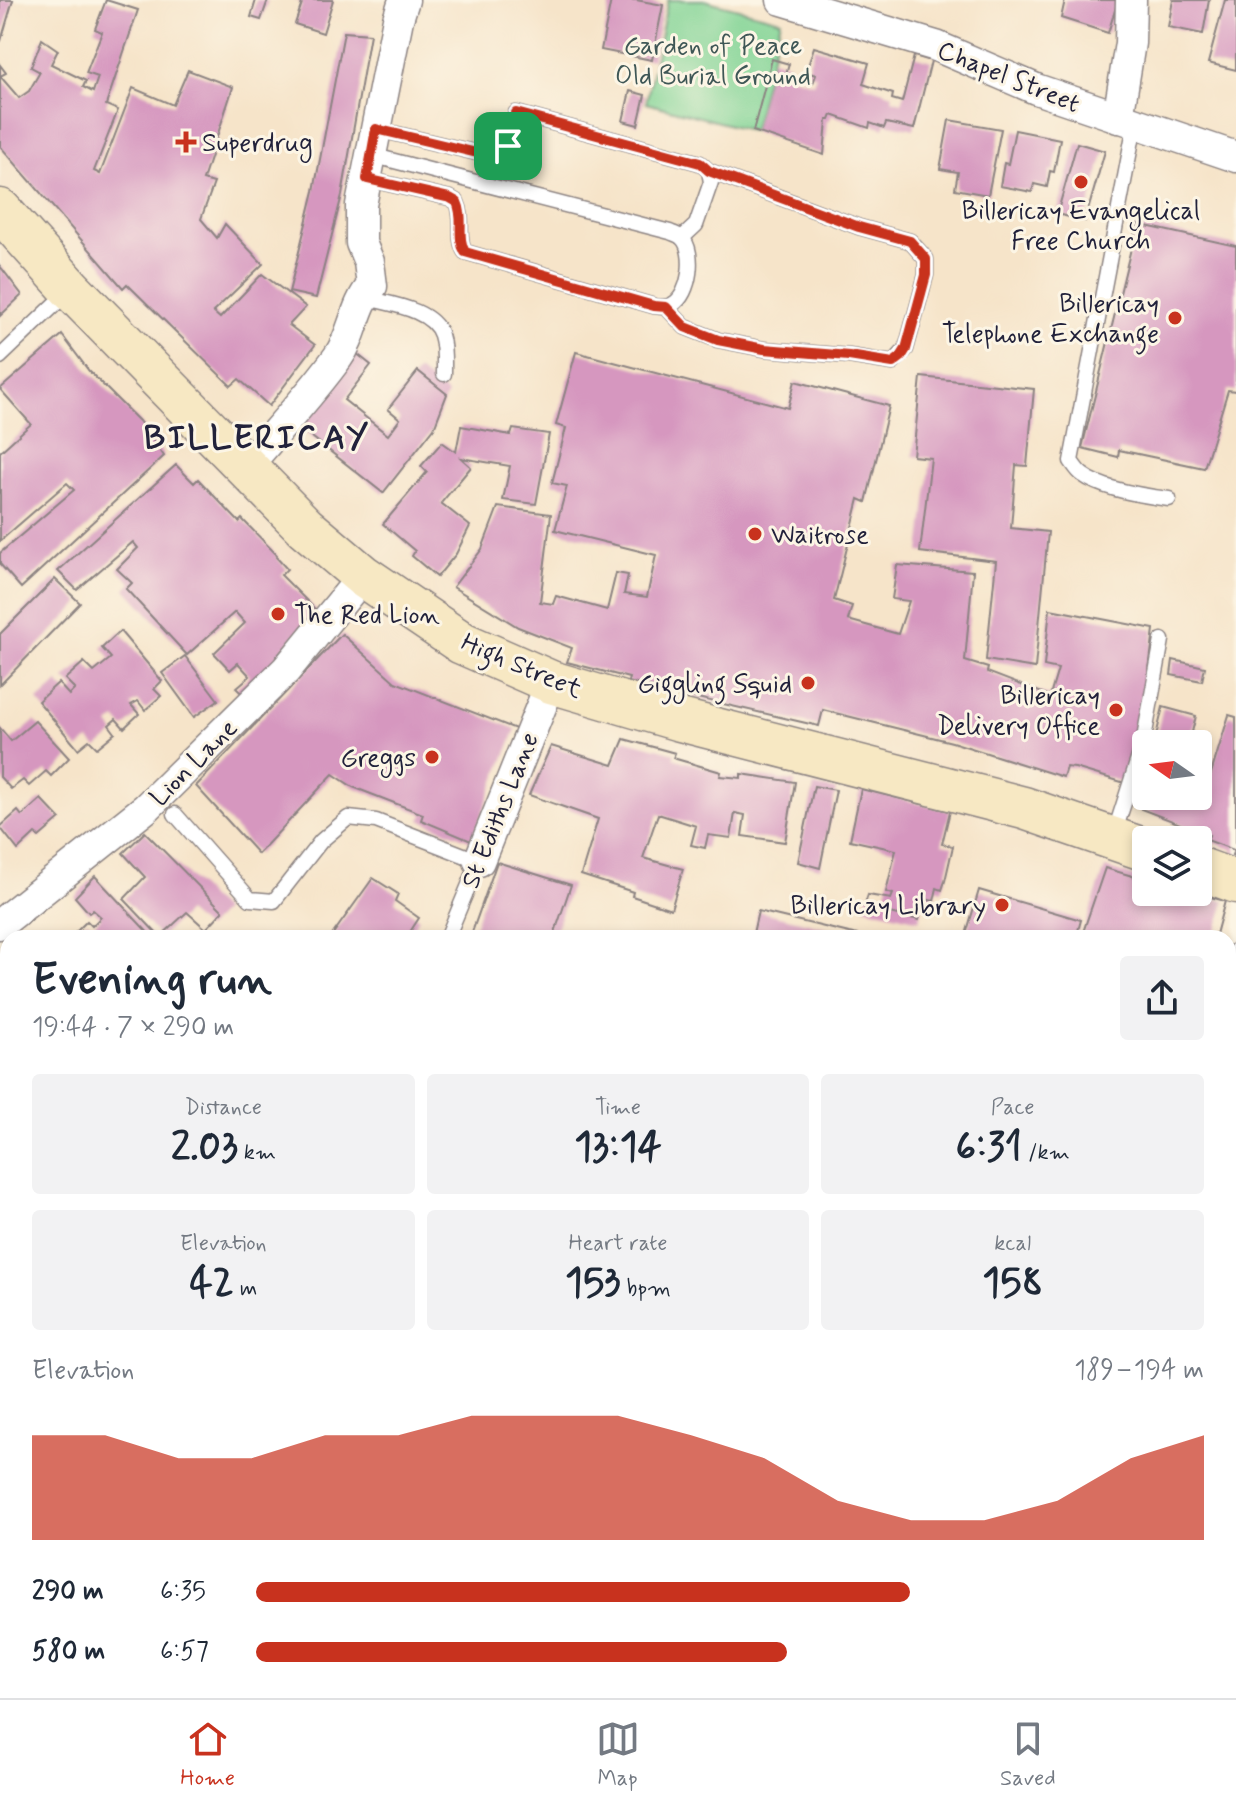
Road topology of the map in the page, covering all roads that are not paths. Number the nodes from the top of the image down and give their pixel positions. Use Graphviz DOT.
graph roads {
  1 [pos="404,0"];
  2 [pos="782,0"];
  3 [pos="1131,0"];
  4 [pos="1127,121"];
  5 [pos="371,154"];
  6 [pos="1236,157"];
  7 [pos="709,171"];
  8 [pos="0,210"];
  9 [pos="682,238"];
  10 [pos="71,289"];
  11 [pos="362,297"];
  12 [pos="666,307"];
  13 [pos="0,357"];
  14 [pos="444,374"];
  15 [pos="246,467"];
  16 [pos="1169,499"];
  17 [pos="363,576"];
  18 [pos="1162,640"];
  19 [pos="551,682"];
  20 [pos="175,814"];
  21 [pos="1129,844"];
  22 [pos="479,861"];
  23 [pos="1212,873"];
  24 [pos="1236,882"];
  25 [pos="0,924"];
  26 [pos="450,930"];
  1 -- 5 [label="street"];
  2 -- 4 [label="street, Chapel Street"];
  3 -- 4 [label="street"];
  4 -- 6 [label="street, Chapel Street"];
  4 -- 16 [label="lane"];
  5 -- 7 [label="lane"];
  5 -- 9 [label="lane"];
  5 -- 11 [label="street"];
  5 -- 12 [label="lane"];
  7 -- 9 [label="lane"];
  7 -- 12 [label="lane"];
  8 -- 10 [label="main road, High Street"];
  9 -- 12 [label="lane"];
  10 -- 13 [label="lane"];
  10 -- 15 [label="main road, High Street"];
  11 -- 14 [label="lane"];
  11 -- 15 [label="street"];
  15 -- 17 [label="main road, High Street"];
  17 -- 19 [label="main road, High Street"];
  17 -- 25 [label="street, Lion Lane"];
  18 -- 21 [label="lane"];
  19 -- 21 [label="main road, High Street"];
  19 -- 22 [label="street, St Ediths Lane"];
  20 -- 22 [label="lane"];
  22 -- 26 [label="lane, St Ediths Lane"];
  23 -- 24 [label="main road"];
}
